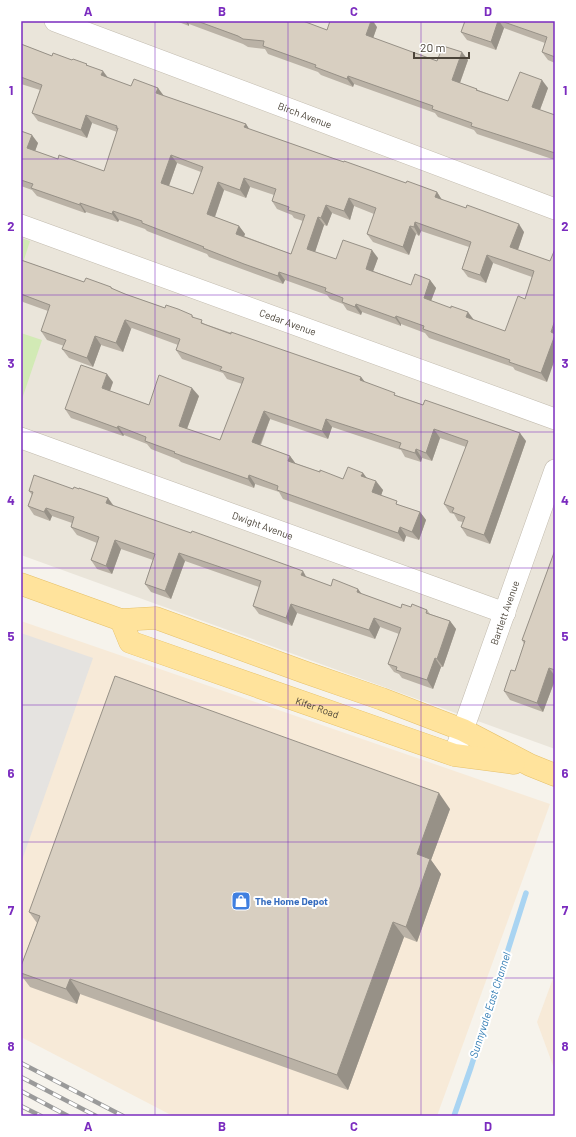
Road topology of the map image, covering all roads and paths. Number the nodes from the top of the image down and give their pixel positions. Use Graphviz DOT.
graph roads {
  1 [pos="55,21"];
  2 [pos="555,209"];
  3 [pos="21,225"];
  4 [pos="555,419"];
  5 [pos="21,438"];
  6 [pos="555,470"];
  7 [pos="21,584"];
  8 [pos="505,613"];
  9 [pos="121,620"];
  10 [pos="463,730"];
  11 [pos="454,755"];
  12 [pos="530,765"];
  13 [pos="555,775"];
  1 -- 2 [label="street, Birch Avenue"];
  3 -- 4 [label="street, Cedar Avenue"];
  5 -- 8 [label="street, Dwight Avenue"];
  6 -- 8 [label="street, Bartlett Avenue"];
  7 -- 9 [label="main road, Kifer Road"];
  8 -- 10 [label="street, Bartlett Avenue"];
  9 -- 10 [label="main road, Kifer Road"];
  9 -- 11 [label="main road, Kifer Road"];
  10 -- 11 [label="street, Bartlett Avenue"];
  10 -- 12 [label="main road, Kifer Road"];
  11 -- 12 [label="main road, Kifer Road"];
  12 -- 13 [label="main road, Kifer Road"];
}
